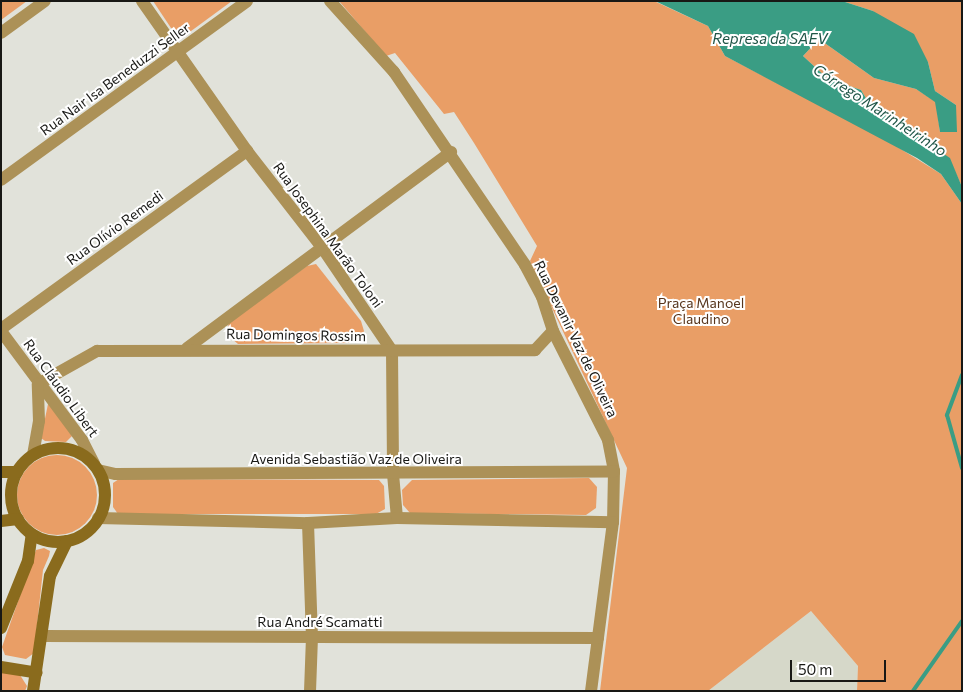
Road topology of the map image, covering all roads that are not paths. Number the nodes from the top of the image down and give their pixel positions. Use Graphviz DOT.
graph roads {
  1 [pos="45,1"];
  2 [pos="142,1"];
  3 [pos="247,1"];
  4 [pos="330,1"];
  5 [pos="1,33"];
  6 [pos="178,52"];
  7 [pos="247,151"];
  8 [pos="451,152"];
  9 [pos="1,180"];
  10 [pos="321,246"];
  11 [pos="1,330"];
  12 [pos="553,331"];
  13 [pos="187,348"];
  14 [pos="392,351"];
  15 [pos="38,384"];
  16 [pos="33,455"];
  17 [pos="96,467"];
  18 [pos="614,471"];
  19 [pos="1,472"];
  20 [pos="17,472"];
  21 [pos="392,474"];
  22 [pos="98,518"];
  23 [pos="396,518"];
  24 [pos="18,519"];
  25 [pos="1,521"];
  26 [pos="613,522"];
  27 [pos="308,523"];
  28 [pos="32,534"];
  29 [pos="67,540"];
  30 [pos="1,628"];
  31 [pos="43,636"];
  32 [pos="312,637"];
  33 [pos="598,638"];
  34 [pos="1,666"];
  35 [pos="37,673"];
  36 [pos="33,691"];
  37 [pos="310,691"];
  38 [pos="591,691"];
  1 -- 5 [label="street"];
  2 -- 6 [label="street, Rua Josephina Marão Toloni"];
  3 -- 6 [label="street, Rua Nair Isa Beneduzzi Seller"];
  4 -- 8 [label="street, Rua Devanir Vaz de Oliveira"];
  6 -- 7 [label="street, Rua Josephina Marão Toloni"];
  6 -- 9 [label="street, Rua Nair Isa Beneduzzi Seller"];
  7 -- 10 [label="street, Rua Josephina Marão Toloni"];
  7 -- 11 [label="street, Rua Olívio Remedi"];
  8 -- 10 [label="street"];
  8 -- 12 [label="street, Rua Devanir Vaz de Oliveira"];
  10 -- 13 [label="street"];
  10 -- 14 [label="street, Rua Josephina Marão Toloni"];
  11 -- 15 [label="street, Rua Cláudio Libert"];
  12 -- 14 [label="street, Rua Domingos Rossim"];
  12 -- 18 [label="street, Rua Devanir Vaz de Oliveira"];
  13 -- 14 [label="street, Rua Domingos Rossim"];
  13 -- 15 [label="street, Rua Domingos Rossim"];
  14 -- 21 [label="street"];
  15 -- 16 [label="street"];
  15 -- 17 [label="street, Rua Cláudio Libert"];
  16 -- 17 [label="street"];
  16 -- 20 [label="street"];
  17 -- 21 [label="street, Avenida Sebastião Vaz de Oliveira"];
  17 -- 22 [label="street"];
  18 -- 21 [label="street, Avenida Sebastião Vaz de Oliveira"];
  18 -- 26 [label="street, Rua Devanir Vaz de Oliveira"];
  19 -- 20 [label="street"];
  20 -- 24 [label="street"];
  21 -- 23 [label="street"];
  22 -- 27 [label="street"];
  22 -- 29 [label="street"];
  23 -- 26 [label="street"];
  23 -- 27 [label="street"];
  24 -- 25 [label="street"];
  24 -- 28 [label="street"];
  26 -- 33 [label="street, Rua Devanir Vaz de Oliveira"];
  27 -- 32 [label="street"];
  28 -- 29 [label="street"];
  28 -- 30 [label="street"];
  29 -- 31 [label="street"];
  31 -- 32 [label="street, Rua André Scamatti"];
  31 -- 35 [label="street"];
  32 -- 33 [label="street, Rua André Scamatti"];
  32 -- 37 [label="street"];
  33 -- 38 [label="street, Rua Devanir Vaz de Oliveira"];
  34 -- 35 [label="street"];
  35 -- 36 [label="street"];
}
